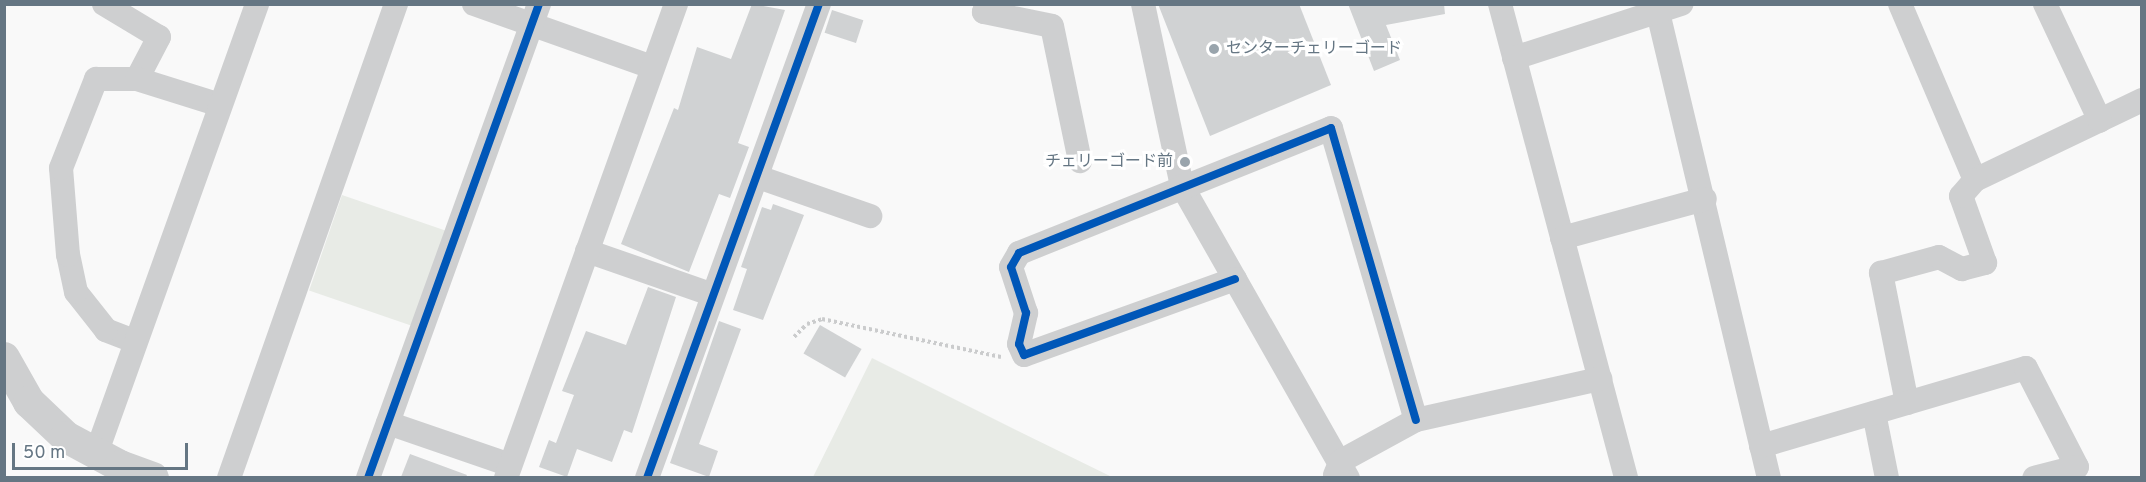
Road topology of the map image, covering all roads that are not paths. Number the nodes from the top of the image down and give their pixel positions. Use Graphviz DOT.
graph roads {
  1 [pos="104,4"];
  2 [pos="257,4"];
  3 [pos="396,4"];
  4 [pos="474,4"];
  5 [pos="676,4"];
  6 [pos="819,4"];
  7 [pos="988,4"];
  8 [pos="1143,4"];
  9 [pos="1500,4"];
  10 [pos="1681,4"];
  11 [pos="1900,4"];
  12 [pos="2045,4"];
  13 [pos="1656,9"];
  14 [pos="535,14"];
  15 [pos="1514,58"];
  16 [pos="652,67"];
  17 [pos="137,79"];
  18 [pos="2141,104"];
  19 [pos="220,105"];
  20 [pos="2100,121"];
  21 [pos="1080,161"];
  22 [pos="758,177"];
  23 [pos="1975,180"];
  24 [pos="1182,186"];
  25 [pos="1705,199"];
  26 [pos="870,216"];
  27 [pos="1562,238"];
  28 [pos="587,251"];
  29 [pos="1235,279"];
  30 [pos="713,295"];
  31 [pos="134,342"];
  32 [pos="4,358"];
  33 [pos="1600,380"];
  34 [pos="1906,403"];
  35 [pos="1874,413"];
  36 [pos="1416,420"];
  37 [pos="388,423"];
  38 [pos="1761,446"];
  39 [pos="96,454"];
  40 [pos="508,471"];
  41 [pos="1341,472"];
  42 [pos="153,477"];
  43 [pos="229,477"];
  44 [pos="368,477"];
  45 [pos="647,477"];
  46 [pos="1626,477"];
  47 [pos="1769,477"];
  48 [pos="1887,477"];
  49 [pos="2034,477"];
  1 -- 17 [label="street"];
  2 -- 19 [label="street"];
  3 -- 43 [label="street"];
  4 -- 14 [label="street"];
  5 -- 16 [label="street"];
  6 -- 22 [label="street"];
  7 -- 21 [label="street"];
  8 -- 24 [label="street"];
  9 -- 15 [label="street"];
  10 -- 13 [label="street"];
  11 -- 23 [label="street"];
  12 -- 20 [label="street"];
  13 -- 15 [label="street"];
  13 -- 25 [label="street"];
  14 -- 16 [label="street"];
  14 -- 37 [label="street"];
  15 -- 27 [label="street"];
  16 -- 28 [label="street"];
  17 -- 19 [label="street"];
  17 -- 31 [label="street"];
  18 -- 20 [label="street"];
  19 -- 31 [label="street"];
  20 -- 23 [label="street"];
  22 -- 26 [label="street"];
  22 -- 30 [label="street"];
  23 -- 34 [label="street"];
  24 -- 29 [label="street"];
  24 -- 29 [label="street"];
  24 -- 36 [label="street"];
  25 -- 27 [label="street"];
  25 -- 38 [label="street"];
  27 -- 33 [label="street"];
  28 -- 30 [label="street"];
  28 -- 40 [label="street"];
  29 -- 41 [label="street"];
  30 -- 45 [label="street"];
  31 -- 39 [label="street"];
  32 -- 39 [label="street"];
  33 -- 36 [label="street"];
  33 -- 46 [label="street"];
  34 -- 35 [label="street"];
  34 -- 49 [label="street"];
  35 -- 38 [label="street"];
  35 -- 48 [label="street"];
  36 -- 41 [label="street"];
  37 -- 40 [label="street"];
  37 -- 44 [label="street"];
  38 -- 47 [label="street"];
  39 -- 42 [label="street"];
}
